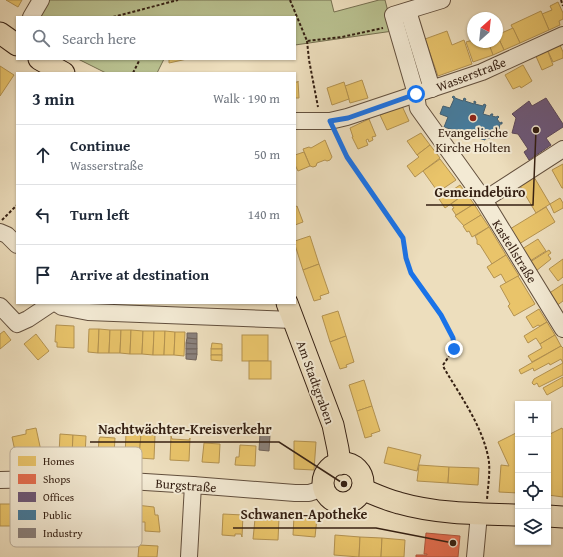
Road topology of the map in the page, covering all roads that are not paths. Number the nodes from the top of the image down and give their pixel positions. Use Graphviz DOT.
graph roads {
  1 [pos="41,0"];
  2 [pos="442,0"];
  3 [pos="31,16"];
  4 [pos="399,17"];
  5 [pos="563,35"];
  6 [pos="41,60"];
  7 [pos="62,72"];
  8 [pos="432,89"];
  9 [pos="416,94"];
  10 [pos="296,121"];
  11 [pos="563,149"];
  12 [pos="484,200"];
  13 [pos="1,227"];
  14 [pos="16,244"];
  15 [pos="50,304"];
  16 [pos="58,304"];
  17 [pos="0,306"];
  18 [pos="290,312"];
  19 [pos="563,329"];
  20 [pos="340,464"];
  21 [pos="0,480"];
  22 [pos="10,480"];
  23 [pos="142,482"];
  24 [pos="193,485"];
  25 [pos="324,488"];
  26 [pos="362,489"];
  27 [pos="482,514"];
  28 [pos="515,515"];
  29 [pos="551,516"];
  30 [pos="563,516"];
  31 [pos="189,557"];
  32 [pos="475,557"];
  1 -- 3 [label="street"];
  2 -- 4 [label="street"];
  4 -- 8 [label="street"];
  4 -- 9 [label="street, Kastellstraße"];
  5 -- 8 [label="street, Wasserstraße"];
  6 -- 7 [label="main road"];
  8 -- 9 [label="street, Wasserstraße"];
  9 -- 10 [label="street, Wasserstraße"];
  9 -- 12 [label="street, Kastellstraße"];
  11 -- 12 [label="street"];
  12 -- 19 [label="street, Kastellstraße"];
  13 -- 14 [label="street"];
  15 -- 17 [label="street"];
  16 -- 18 [label="street"];
  18 -- 20 [label="main road, Am Stadtgraben"];
  20 -- 25 [label="main road"];
  20 -- 26 [label="main road"];
  21 -- 22 [label="street, Burgstraße"];
  23 -- 24 [label="street, Burgstraße"];
  24 -- 25 [label="street, Burgstraße"];
  24 -- 31 [label="street"];
  25 -- 26 [label="main road"];
  26 -- 27 [label="main road"];
  27 -- 28 [label="main road"];
  27 -- 32 [label="street"];
  29 -- 30 [label="main road"];
}
